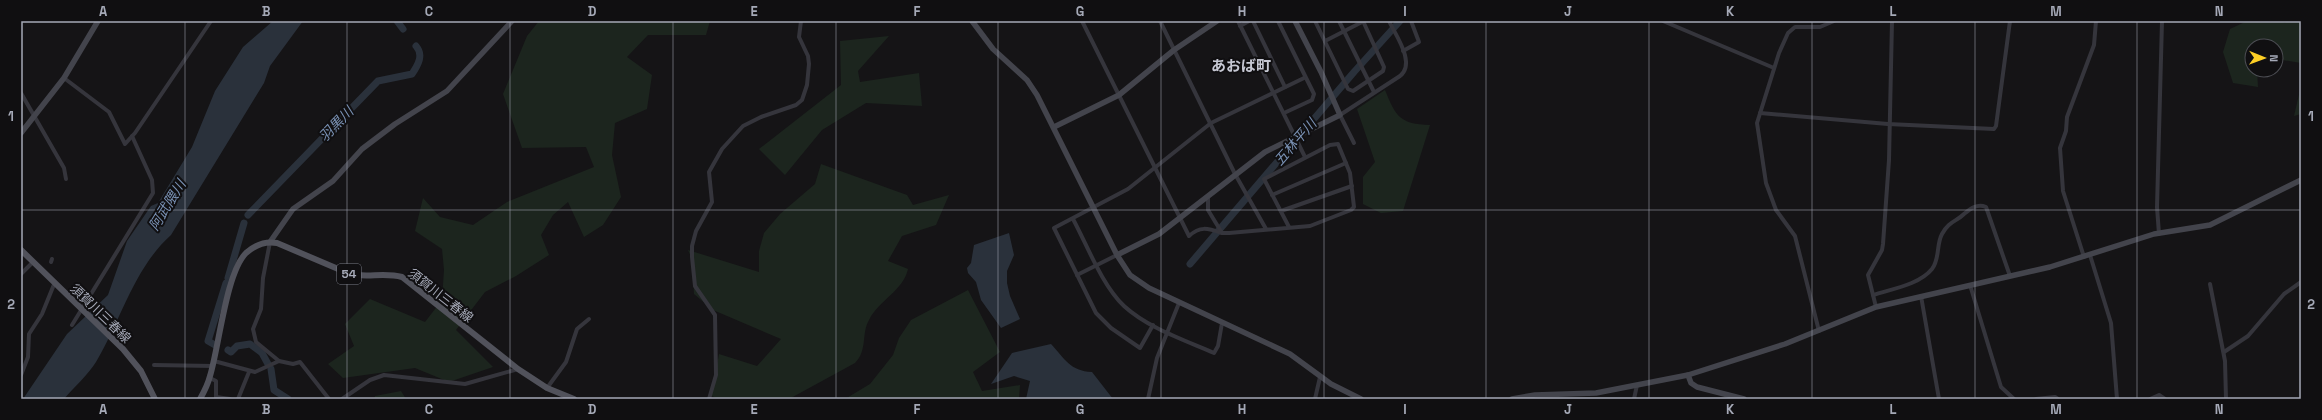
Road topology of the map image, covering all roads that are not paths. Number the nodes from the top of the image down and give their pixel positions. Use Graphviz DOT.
graph roads {
  1 [pos="98,21"];
  2 [pos="211,21"];
  3 [pos="512,21"];
  4 [pos="801,21"];
  5 [pos="972,21"];
  6 [pos="1082,21"];
  7 [pos="1160,21"];
  8 [pos="1217,21"];
  9 [pos="1238,21"];
  10 [pos="1249,21"];
  11 [pos="1253,21"];
  12 [pos="1278,21"];
  13 [pos="1295,21"];
  14 [pos="1315,21"];
  15 [pos="1339,21"];
  16 [pos="1364,21"];
  17 [pos="1389,21"];
  18 [pos="1411,21"];
  19 [pos="1663,21"];
  20 [pos="1834,21"];
  21 [pos="1892,21"];
  22 [pos="2010,21"];
  23 [pos="2096,21"];
  24 [pos="2162,21"];
  25 [pos="1240,26"];
  26 [pos="1343,31"];
  27 [pos="1325,40"];
  28 [pos="1174,50"];
  29 [pos="1403,51"];
  30 [pos="1774,68"];
  31 [pos="64,78"];
  32 [pos="1304,78"];
  33 [pos="1369,81"];
  34 [pos="1285,87"];
  35 [pos="1274,92"];
  36 [pos="1374,92"];
  37 [pos="21,93"];
  38 [pos="1119,95"];
  39 [pos="1284,113"];
  40 [pos="1760,113"];
  41 [pos="1340,115"];
  42 [pos="34,118"];
  43 [pos="1211,123"];
  44 [pos="1888,124"];
  45 [pos="1054,127"];
  46 [pos="21,133"];
  47 [pos="132,136"];
  48 [pos="1295,137"];
  49 [pos="1354,143"];
  50 [pos="1305,157"];
  51 [pos="1346,163"];
  52 [pos="1155,168"];
  53 [pos="1235,174"];
  54 [pos="66,179"];
  55 [pos="2301,180"];
  56 [pos="1352,186"];
  57 [pos="1272,195"];
  58 [pos="1208,196"];
  59 [pos="1092,207"];
  60 [pos="1280,211"];
  61 [pos="1072,218"];
  62 [pos="1180,219"];
  63 [pos="1289,227"];
  64 [pos="1266,229"];
  65 [pos="1222,233"];
  66 [pos="2159,234"];
  67 [pos="270,242"];
  68 [pos="21,250"];
  69 [pos="1117,255"];
  70 [pos="2087,256"];
  71 [pos="33,262"];
  72 [pos="1098,265"];
  73 [pos="21,274"];
  74 [pos="1077,275"];
  75 [pos="2010,276"];
  76 [pos="2301,282"];
  77 [pos="56,284"];
  78 [pos="2210,284"];
  79 [pos="1970,285"];
  80 [pos="1873,295"];
  81 [pos="1921,296"];
  82 [pos="1179,303"];
  83 [pos="1876,307"];
  84 [pos="589,319"];
  85 [pos="1222,323"];
  86 [pos="72,325"];
  87 [pos="1153,325"];
  88 [pos="1168,332"];
  89 [pos="1819,332"];
  90 [pos="2224,352"];
  91 [pos="279,361"];
  92 [pos="213,363"];
  93 [pos="154,365"];
  94 [pos="518,369"];
  95 [pos="248,372"];
  96 [pos="21,375"];
  97 [pos="1688,375"];
  98 [pos="210,378"];
  99 [pos="1320,378"];
  100 [pos="1637,385"];
  101 [pos="547,388"];
  102 [pos="216,398"];
  103 [pos="155,399"];
  104 [pos="200,399"];
  105 [pos="230,399"];
  106 [pos="238,399"];
  107 [pos="329,399"];
  108 [pos="342,399"];
  109 [pos="574,399"];
  110 [pos="709,399"];
  111 [pos="1148,399"];
  112 [pos="1315,399"];
  113 [pos="1361,399"];
  114 [pos="1512,399"];
  115 [pos="1634,399"];
  116 [pos="1744,399"];
  117 [pos="1939,399"];
  118 [pos="2014,399"];
  119 [pos="2036,399"];
  120 [pos="2058,399"];
  121 [pos="2117,399"];
  122 [pos="2150,399"];
  123 [pos="2165,399"];
  124 [pos="2226,399"];
  1 -- 31 [label="street"];
  2 -- 47 [label="street"];
  3 -- 67 [label="street"];
  4 -- 110 [label="street"];
  5 -- 45 [label="street"];
  6 -- 38 [label="street"];
  7 -- 28 [label="street"];
  8 -- 28 [label="street"];
  9 -- 25 [label="street"];
  10 -- 25 [label="street"];
  11 -- 34 [label="street"];
  12 -- 32 [label="street"];
  13 -- 41 [label="street"];
  14 -- 27 [label="street"];
  15 -- 26 [label="street"];
  16 -- 26 [label="street"];
  16 -- 33 [label="street"];
  17 -- 29 [label="street"];
  18 -- 29 [label="street"];
  19 -- 30 [label="street"];
  20 -- 30 [label="street"];
  21 -- 44 [label="street"];
  22 -- 44 [label="street"];
  23 -- 70 [label="street"];
  24 -- 66 [label="street"];
  25 -- 35 [label="street"];
  26 -- 27 [label="street"];
  26 -- 33 [label="street"];
  27 -- 33 [label="street"];
  28 -- 38 [label="street"];
  28 -- 43 [label="street"];
  29 -- 36 [label="street"];
  30 -- 40 [label="street"];
  31 -- 42 [label="street"];
  31 -- 47 [label="street"];
  32 -- 34 [label="street"];
  32 -- 39 [label="street"];
  33 -- 36 [label="street"];
  34 -- 35 [label="street"];
  35 -- 39 [label="street"];
  35 -- 43 [label="street"];
  36 -- 41 [label="street"];
  37 -- 42 [label="street"];
  38 -- 45 [label="street"];
  38 -- 52 [label="street"];
  39 -- 48 [label="street"];
  40 -- 44 [label="street"];
  40 -- 89 [label="street"];
  41 -- 48 [label="street"];
  41 -- 49 [label="street"];
  42 -- 46 [label="street"];
  42 -- 54 [label="street"];
  43 -- 52 [label="street"];
  43 -- 53 [label="street"];
  44 -- 80 [label="street"];
  45 -- 59 [label="street"];
  47 -- 86 [label="street"];
  48 -- 50 [label="street"];
  48 -- 53 [label="street"];
  50 -- 51 [label="street"];
  50 -- 57 [label="street"];
  51 -- 56 [label="street"];
  51 -- 57 [label="street"];
  52 -- 59 [label="street"];
  52 -- 62 [label="street"];
  53 -- 58 [label="street"];
  53 -- 64 [label="street"];
  55 -- 66 [label="street"];
  56 -- 60 [label="street"];
  56 -- 63 [label="street"];
  57 -- 60 [label="street"];
  58 -- 62 [label="street"];
  58 -- 65 [label="street"];
  59 -- 61 [label="street"];
  59 -- 69 [label="street"];
  60 -- 63 [label="street"];
  61 -- 72 [label="street"];
  61 -- 74 [label="street"];
  62 -- 65 [label="street"];
  62 -- 69 [label="street"];
  63 -- 64 [label="street"];
  64 -- 65 [label="street"];
  66 -- 70 [label="street"];
  67 -- 91 [label="street"];
  67 -- 92 [label="main road"];
  67 -- 94 [label="main road, 須賀川三春線 / 54"];
  68 -- 71 [label="main road, 須賀川三春線"];
  69 -- 72 [label="street"];
  69 -- 82 [label="street"];
  70 -- 75 [label="street"];
  70 -- 121 [label="street"];
  71 -- 73 [label="street"];
  71 -- 77 [label="main road, 須賀川三春線"];
  72 -- 74 [label="street"];
  72 -- 87 [label="street"];
  74 -- 87 [label="street"];
  75 -- 79 [label="street"];
  75 -- 80 [label="street"];
  76 -- 90 [label="street"];
  77 -- 96 [label="street"];
  77 -- 103 [label="main road, 須賀川三春線"];
  78 -- 90 [label="street"];
  79 -- 81 [label="street"];
  79 -- 118 [label="street"];
  80 -- 83 [label="street"];
  81 -- 83 [label="street"];
  81 -- 117 [label="street"];
  82 -- 85 [label="street"];
  82 -- 88 [label="street"];
  83 -- 89 [label="street"];
  84 -- 101 [label="street"];
  85 -- 88 [label="street"];
  85 -- 99 [label="street"];
  87 -- 88 [label="street"];
  88 -- 111 [label="street"];
  89 -- 97 [label="street"];
  90 -- 124 [label="street"];
  91 -- 95 [label="street"];
  91 -- 107 [label="street"];
  92 -- 93 [label="street"];
  92 -- 95 [label="street"];
  92 -- 98 [label="main road"];
  94 -- 101 [label="main road, 須賀川三春線 / 54"];
  94 -- 108 [label="street"];
  95 -- 106 [label="street"];
  97 -- 100 [label="street"];
  97 -- 116 [label="street"];
  98 -- 102 [label="street"];
  98 -- 104 [label="main road"];
  99 -- 112 [label="street"];
  99 -- 113 [label="street"];
  100 -- 114 [label="street"];
  100 -- 115 [label="street"];
  101 -- 109 [label="main road, 須賀川三春線 / 54"];
  102 -- 105 [label="street"];
  119 -- 120 [label="street"];
  122 -- 123 [label="street"];
}
